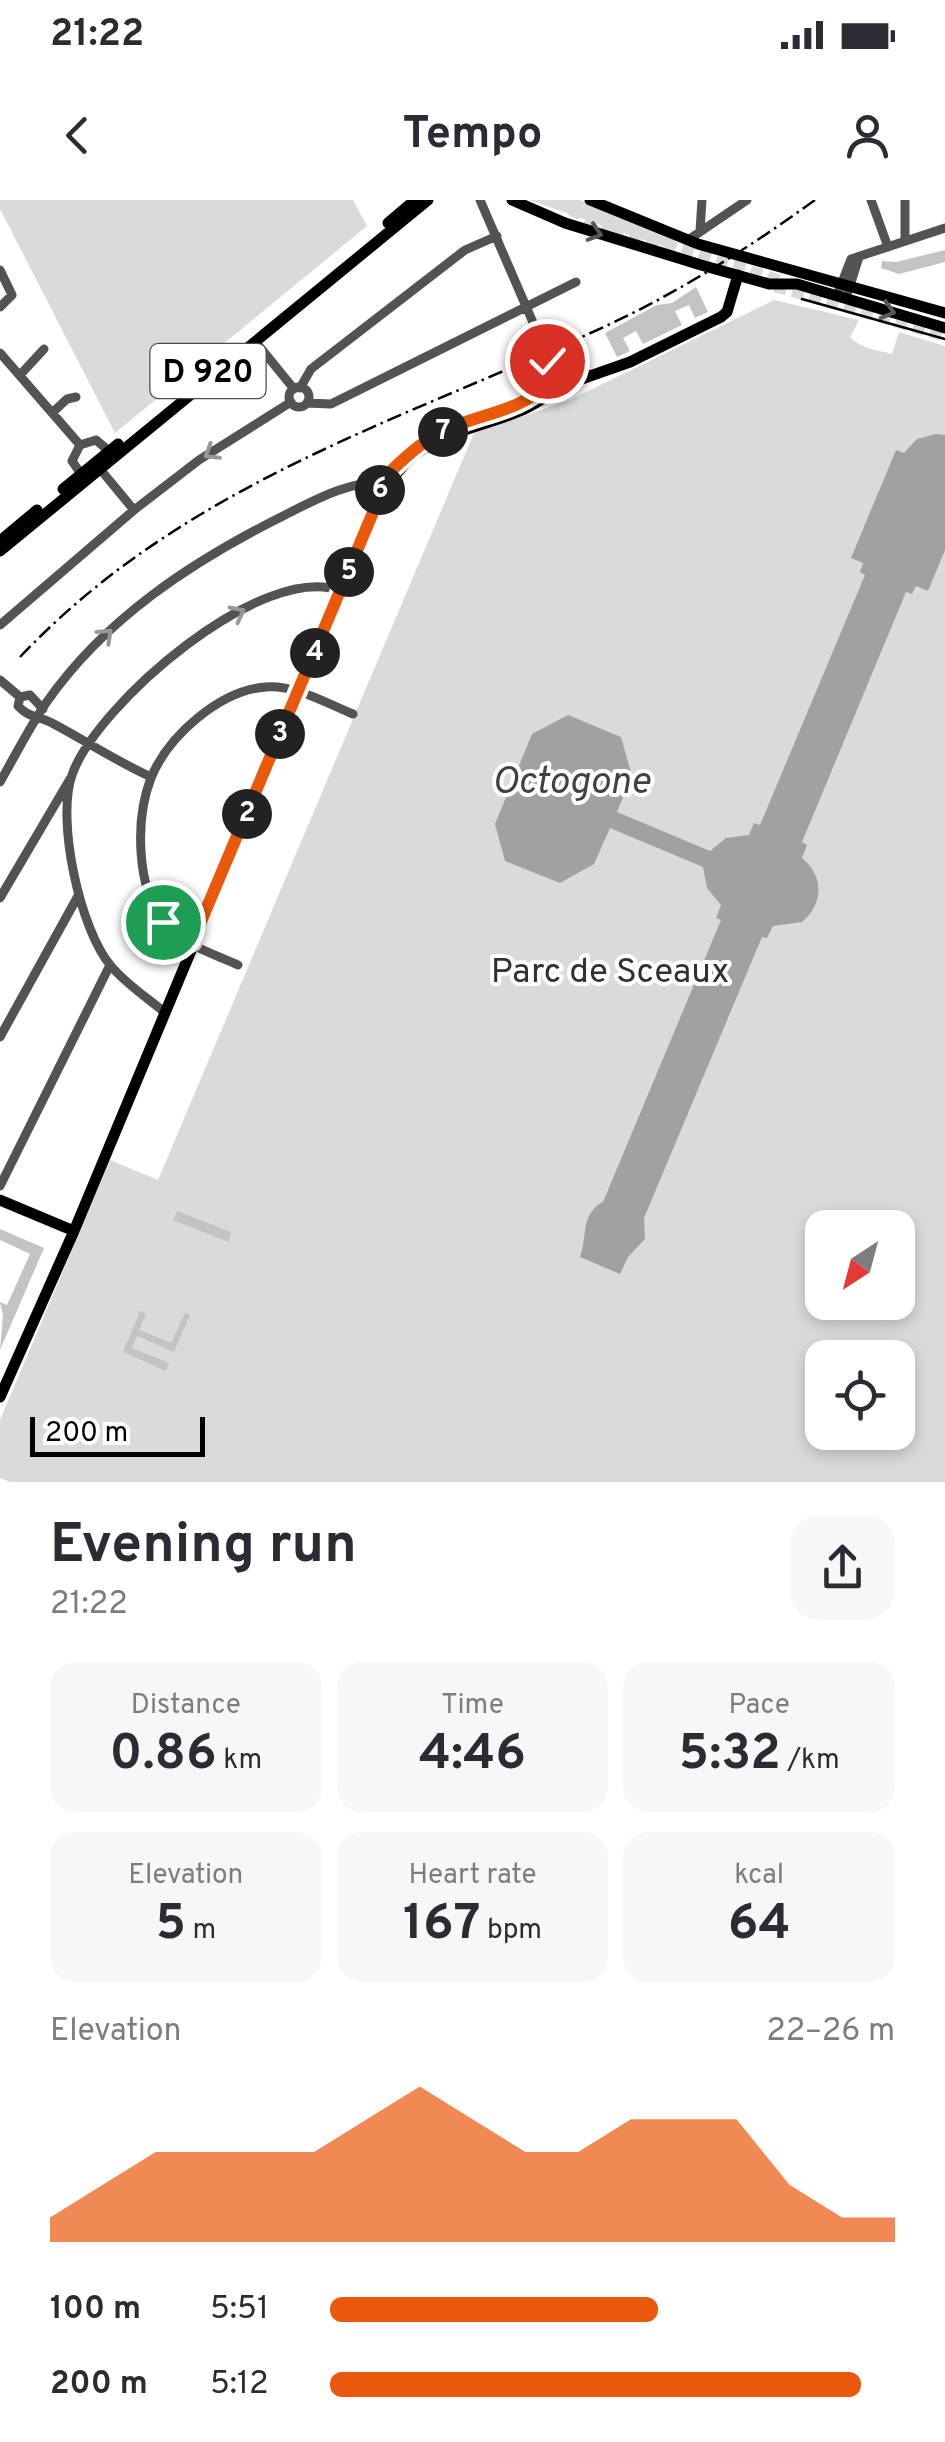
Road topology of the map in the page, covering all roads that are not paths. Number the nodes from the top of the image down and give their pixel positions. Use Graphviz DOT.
graph roads {
  1 [pos="415,200"];
  2 [pos="428,200"];
  3 [pos="480,200"];
  4 [pos="512,200"];
  5 [pos="590,200"];
  6 [pos="702,200"];
  7 [pos="747,200"];
  8 [pos="871,200"];
  9 [pos="905,200"];
  10 [pos="945,228"];
  11 [pos="497,236"];
  12 [pos="693,239"];
  13 [pos="905,240"];
  14 [pos="888,248"];
  15 [pos="686,260"];
  16 [pos="0,270"];
  17 [pos="738,275"];
  18 [pos="576,282"];
  19 [pos="840,291"];
  20 [pos="527,305"];
  21 [pos="0,308"];
  22 [pos="945,313"];
  23 [pos="945,328"];
  24 [pos="255,341"];
  25 [pos="44,348"];
  26 [pos="0,353"];
  27 [pos="20,376"];
  28 [pos="572,377"];
  29 [pos="550,383"];
  30 [pos="297,388"];
  31 [pos="76,397"];
  32 [pos="291,402"];
  33 [pos="307,403"];
  34 [pos="52,412"];
  35 [pos="80,445"];
  36 [pos="109,452"];
  37 [pos="100,469"];
  38 [pos="81,474"];
  39 [pos="387,482"];
  40 [pos="134,510"];
  41 [pos="0,541"];
  42 [pos="0,551"];
  43 [pos="341,591"];
  44 [pos="0,624"];
  45 [pos="0,680"];
  46 [pos="298,692"];
  47 [pos="20,697"];
  48 [pos="42,709"];
  49 [pos="352,714"];
  50 [pos="36,720"];
  51 [pos="48,721"];
  52 [pos="88,746"];
  53 [pos="71,777"];
  54 [pos="152,777"];
  55 [pos="0,782"];
  56 [pos="78,896"];
  57 [pos="0,898"];
  58 [pos="195,944"];
  59 [pos="238,964"];
  60 [pos="110,965"];
  61 [pos="163,1011"];
  62 [pos="0,1037"];
  63 [pos="0,1186"];
  64 [pos="0,1200"];
  65 [pos="71,1230"];
  66 [pos="0,1397"];
  1 -- 36 [label="main road, D 920"];
  2 -- 24 [label="main road, D 920"];
  3 -- 11 [label="street"];
  4 -- 15 [label="main road, one-way"];
  5 -- 12 [label="main road"];
  6 -- 12 [label="street"];
  7 -- 12 [label="street"];
  8 -- 14 [label="street"];
  9 -- 13 [label="street"];
  10 -- 13 [label="street"];
  11 -- 20 [label="street"];
  11 -- 30 [label="street"];
  12 -- 15 [label="main road"];
  12 -- 15 [label="main road"];
  12 -- 19 [label="main road"];
  13 -- 14 [label="street"];
  14 -- 19 [label="street"];
  15 -- 17 [label="main road"];
  16 -- 21 [label="street"];
  17 -- 19 [label="main road"];
  17 -- 28 [label="main road"];
  18 -- 20 [label="street"];
  19 -- 22 [label="main road"];
  19 -- 23 [label="main road, one-way"];
  20 -- 29 [label="street"];
  20 -- 33 [label="street"];
  24 -- 30 [label="street"];
  24 -- 37 [label="main road, D 920"];
  25 -- 27 [label="street"];
  26 -- 27 [label="street"];
  27 -- 34 [label="street"];
  28 -- 29 [label="main road"];
  28 -- 29 [label="main road"];
  29 -- 39 [label="main road"];
  30 -- 32 [label="street"];
  30 -- 33 [label="street"];
  31 -- 34 [label="street"];
  32 -- 33 [label="street"];
  32 -- 40 [label="street, one-way"];
  34 -- 35 [label="street"];
  35 -- 36 [label="street"];
  35 -- 38 [label="street"];
  36 -- 38 [label="main road, D 920"];
  37 -- 40 [label="street"];
  37 -- 42 [label="main road, D 920"];
  38 -- 41 [label="main road, D 920"];
  39 -- 43 [label="main road"];
  48 -- 39 [label="street, one-way"];
  40 -- 44 [label="street"];
  43 -- 46 [label="main road"];
  52 -- 43 [label="street, one-way"];
  45 -- 47 [label="street"];
  46 -- 49 [label="street"];
  46 -- 54 [label="street"];
  46 -- 58 [label="main road"];
  47 -- 48 [label="street"];
  47 -- 50 [label="street"];
  48 -- 50 [label="street"];
  48 -- 51 [label="street"];
  50 -- 51 [label="street"];
  50 -- 55 [label="street"];
  51 -- 52 [label="street"];
  52 -- 53 [label="street"];
  52 -- 54 [label="street"];
  53 -- 56 [label="street"];
  53 -- 57 [label="street"];
  54 -- 58 [label="street"];
  56 -- 60 [label="street"];
  56 -- 62 [label="street"];
  58 -- 59 [label="street"];
  58 -- 61 [label="main road"];
  60 -- 61 [label="street"];
  60 -- 63 [label="street"];
  61 -- 65 [label="main road"];
  64 -- 65 [label="main road"];
  65 -- 66 [label="main road"];
}
